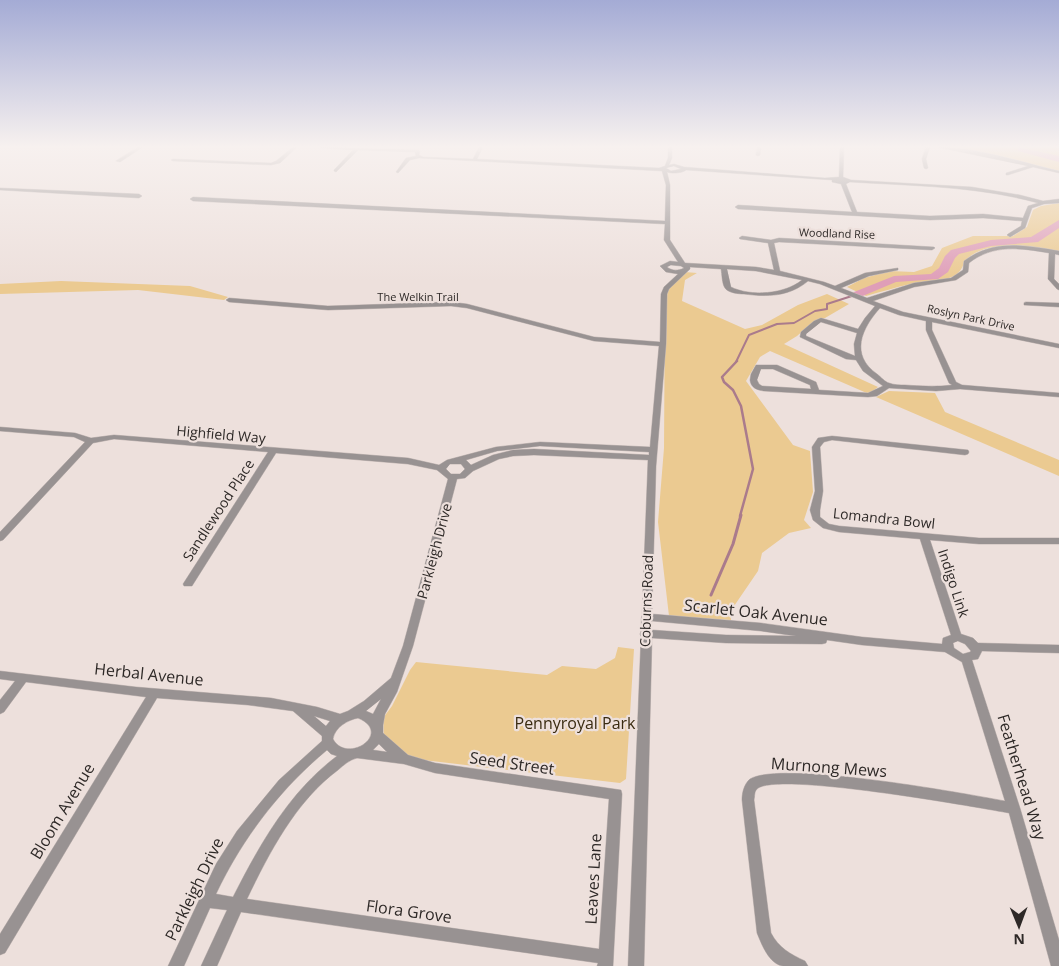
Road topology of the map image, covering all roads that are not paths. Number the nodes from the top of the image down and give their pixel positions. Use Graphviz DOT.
graph roads {
  1 [pos="61,192"];
  2 [pos="668,192"];
  3 [pos="847,192"];
  4 [pos="997,192"];
  5 [pos="139,196"];
  6 [pos="193,199"];
  7 [pos="1059,201"];
  8 [pos="1043,203"];
  9 [pos="738,206"];
  10 [pos="855,213"];
  11 [pos="1025,220"];
  12 [pos="667,223"];
  13 [pos="1010,235"];
  14 [pos="742,238"];
  15 [pos="771,242"];
  16 [pos="670,245"];
  17 [pos="932,248"];
  18 [pos="1056,253"];
  19 [pos="665,267"];
  20 [pos="685,267"];
  21 [pos="724,267"];
  22 [pos="896,268"];
  23 [pos="777,272"];
  24 [pos="807,279"];
  25 [pos="672,282"];
  26 [pos="836,288"];
  27 [pos="1059,288"];
  28 [pos="229,300"];
  29 [pos="866,301"];
  30 [pos="1026,304"];
  31 [pos="1059,305"];
  32 [pos="879,306"];
  33 [pos="928,320"];
  34 [pos="860,332"];
  35 [pos="662,344"];
  36 [pos="1059,346"];
  37 [pos="860,359"];
  38 [pos="888,386"];
  39 [pos="960,387"];
  40 [pos="816,392"];
  41 [pos="1059,395"];
  42 [pos="0,429"];
  43 [pos="90,440"];
  44 [pos="272,452"];
  45 [pos="965,452"];
  46 [pos="652,454"];
  47 [pos="455,461"];
  48 [pos="441,468"];
  49 [pos="470,469"];
  50 [pos="454,478"];
  51 [pos="924,537"];
  52 [pos="0,538"];
  53 [pos="1059,540"];
  54 [pos="188,584"];
  55 [pos="646,617"];
  56 [pos="645,634"];
  57 [pos="957,637"];
  58 [pos="862,641"];
  59 [pos="976,647"];
  60 [pos="947,648"];
  61 [pos="1059,649"];
  62 [pos="966,658"];
  63 [pos="0,674"];
  64 [pos="24,677"];
  65 [pos="395,681"];
  66 [pos="154,693"];
  67 [pos="294,707"];
  68 [pos="0,708"];
  69 [pos="351,714"];
  70 [pos="339,719"];
  71 [pos="377,730"];
  72 [pos="329,738"];
  73 [pos="353,754"];
  74 [pos="404,759"];
  75 [pos="616,794"];
  76 [pos="1014,808"];
  77 [pos="206,900"];
  78 [pos="236,904"];
  79 [pos="637,922"];
  80 [pos="0,948"];
  81 [pos="606,962"];
  82 [pos="176,966"];
  83 [pos="209,966"];
  84 [pos="636,966"];
  85 [pos="642,966"];
  86 [pos="800,966"];
  87 [pos="1059,966"];
  1 -- 5 [label="street"];
  2 -- 12 [label="street"];
  3 -- 10 [label="street"];
  4 -- 8 [label="street"];
  6 -- 12 [label="street"];
  7 -- 8 [label="street"];
  8 -- 11 [label="street"];
  9 -- 10 [label="street"];
  10 -- 11 [label="street"];
  11 -- 13 [label="street"];
  12 -- 16 [label="street"];
  14 -- 15 [label="street"];
  15 -- 17 [label="street, Woodland Rise"];
  15 -- 23 [label="street"];
  16 -- 19 [label="street"];
  16 -- 20 [label="street"];
  18 -- 27 [label="street"];
  18 -- 29 [label="street"];
  19 -- 20 [label="street, Roslyn Park Drive"];
  19 -- 25 [label="street"];
  20 -- 21 [label="street, Roslyn Park Drive"];
  20 -- 25 [label="street, Coburns Road"];
  21 -- 23 [label="street, Roslyn Park Drive"];
  21 -- 24 [label="street"];
  22 -- 26 [label="street"];
  23 -- 24 [label="street, Roslyn Park Drive"];
  24 -- 26 [label="street, Roslyn Park Drive"];
  25 -- 35 [label="street, Coburns Road"];
  26 -- 29 [label="street, Roslyn Park Drive"];
  28 -- 35 [label="street, The Welkin Trail"];
  29 -- 32 [label="street, Roslyn Park Drive"];
  30 -- 31 [label="street"];
  32 -- 33 [label="street, Roslyn Park Drive"];
  32 -- 34 [label="street"];
  33 -- 36 [label="street, Roslyn Park Drive"];
  33 -- 39 [label="street"];
  34 -- 37 [label="street"];
  34 -- 37 [label="street"];
  35 -- 46 [label="street, Coburns Road"];
  37 -- 38 [label="street"];
  38 -- 39 [label="street"];
  38 -- 40 [label="street"];
  39 -- 41 [label="street"];
  40 -- 40 [label="street"];
  42 -- 43 [label="street, Highfield Way"];
  43 -- 44 [label="street, Highfield Way"];
  43 -- 52 [label="street"];
  44 -- 48 [label="street, Highfield Way"];
  44 -- 54 [label="street, Sandlewood Place"];
  45 -- 51 [label="street, Lomandra Bowl"];
  46 -- 47 [label="street"];
  46 -- 49 [label="street"];
  46 -- 55 [label="street, Coburns Road"];
  47 -- 48 [label="street"];
  47 -- 49 [label="street"];
  48 -- 50 [label="street"];
  49 -- 50 [label="street"];
  50 -- 65 [label="street, Parkleigh Drive"];
  51 -- 53 [label="street, Lomandra Bowl"];
  51 -- 57 [label="street, Indigo Link"];
  55 -- 56 [label="street, Coburns Road"];
  55 -- 58 [label="street, Scarlet Oak Avenue"];
  56 -- 58 [label="street, Scarlet Oak Avenue"];
  56 -- 79 [label="street, Coburns Road"];
  57 -- 59 [label="street"];
  57 -- 60 [label="street"];
  58 -- 60 [label="street, Scarlet Oak Avenue"];
  59 -- 61 [label="street"];
  59 -- 62 [label="street"];
  60 -- 62 [label="street"];
  62 -- 76 [label="street, Featherhead Way"];
  63 -- 64 [label="street, Herbal Avenue"];
  64 -- 66 [label="street, Herbal Avenue"];
  64 -- 68 [label="street"];
  65 -- 69 [label="street, Parkleigh Drive"];
  65 -- 71 [label="street, Parkleigh Drive"];
  66 -- 67 [label="street, Herbal Avenue"];
  66 -- 80 [label="street, Bloom Avenue"];
  67 -- 70 [label="street, Herbal Avenue"];
  67 -- 72 [label="street, Herbal Avenue"];
  69 -- 70 [label="street"];
  69 -- 71 [label="street"];
  70 -- 72 [label="street"];
  71 -- 73 [label="street"];
  71 -- 74 [label="street, Seed Street"];
  72 -- 73 [label="street"];
  72 -- 77 [label="street, Parkleigh Drive"];
  73 -- 74 [label="street, Seed Street"];
  73 -- 78 [label="street"];
  74 -- 75 [label="street, Seed Street"];
  75 -- 81 [label="street, Leaves Lane"];
  76 -- 86 [label="street, Murnong Mews"];
  76 -- 87 [label="street, Featherhead Way"];
  77 -- 78 [label="street, Flora Grove"];
  77 -- 82 [label="street, Parkleigh Drive"];
  78 -- 81 [label="street, Flora Grove"];
  78 -- 83 [label="street"];
  79 -- 84 [label="street, Coburns Road"];
  79 -- 85 [label="street, Coburns Road"];
}
